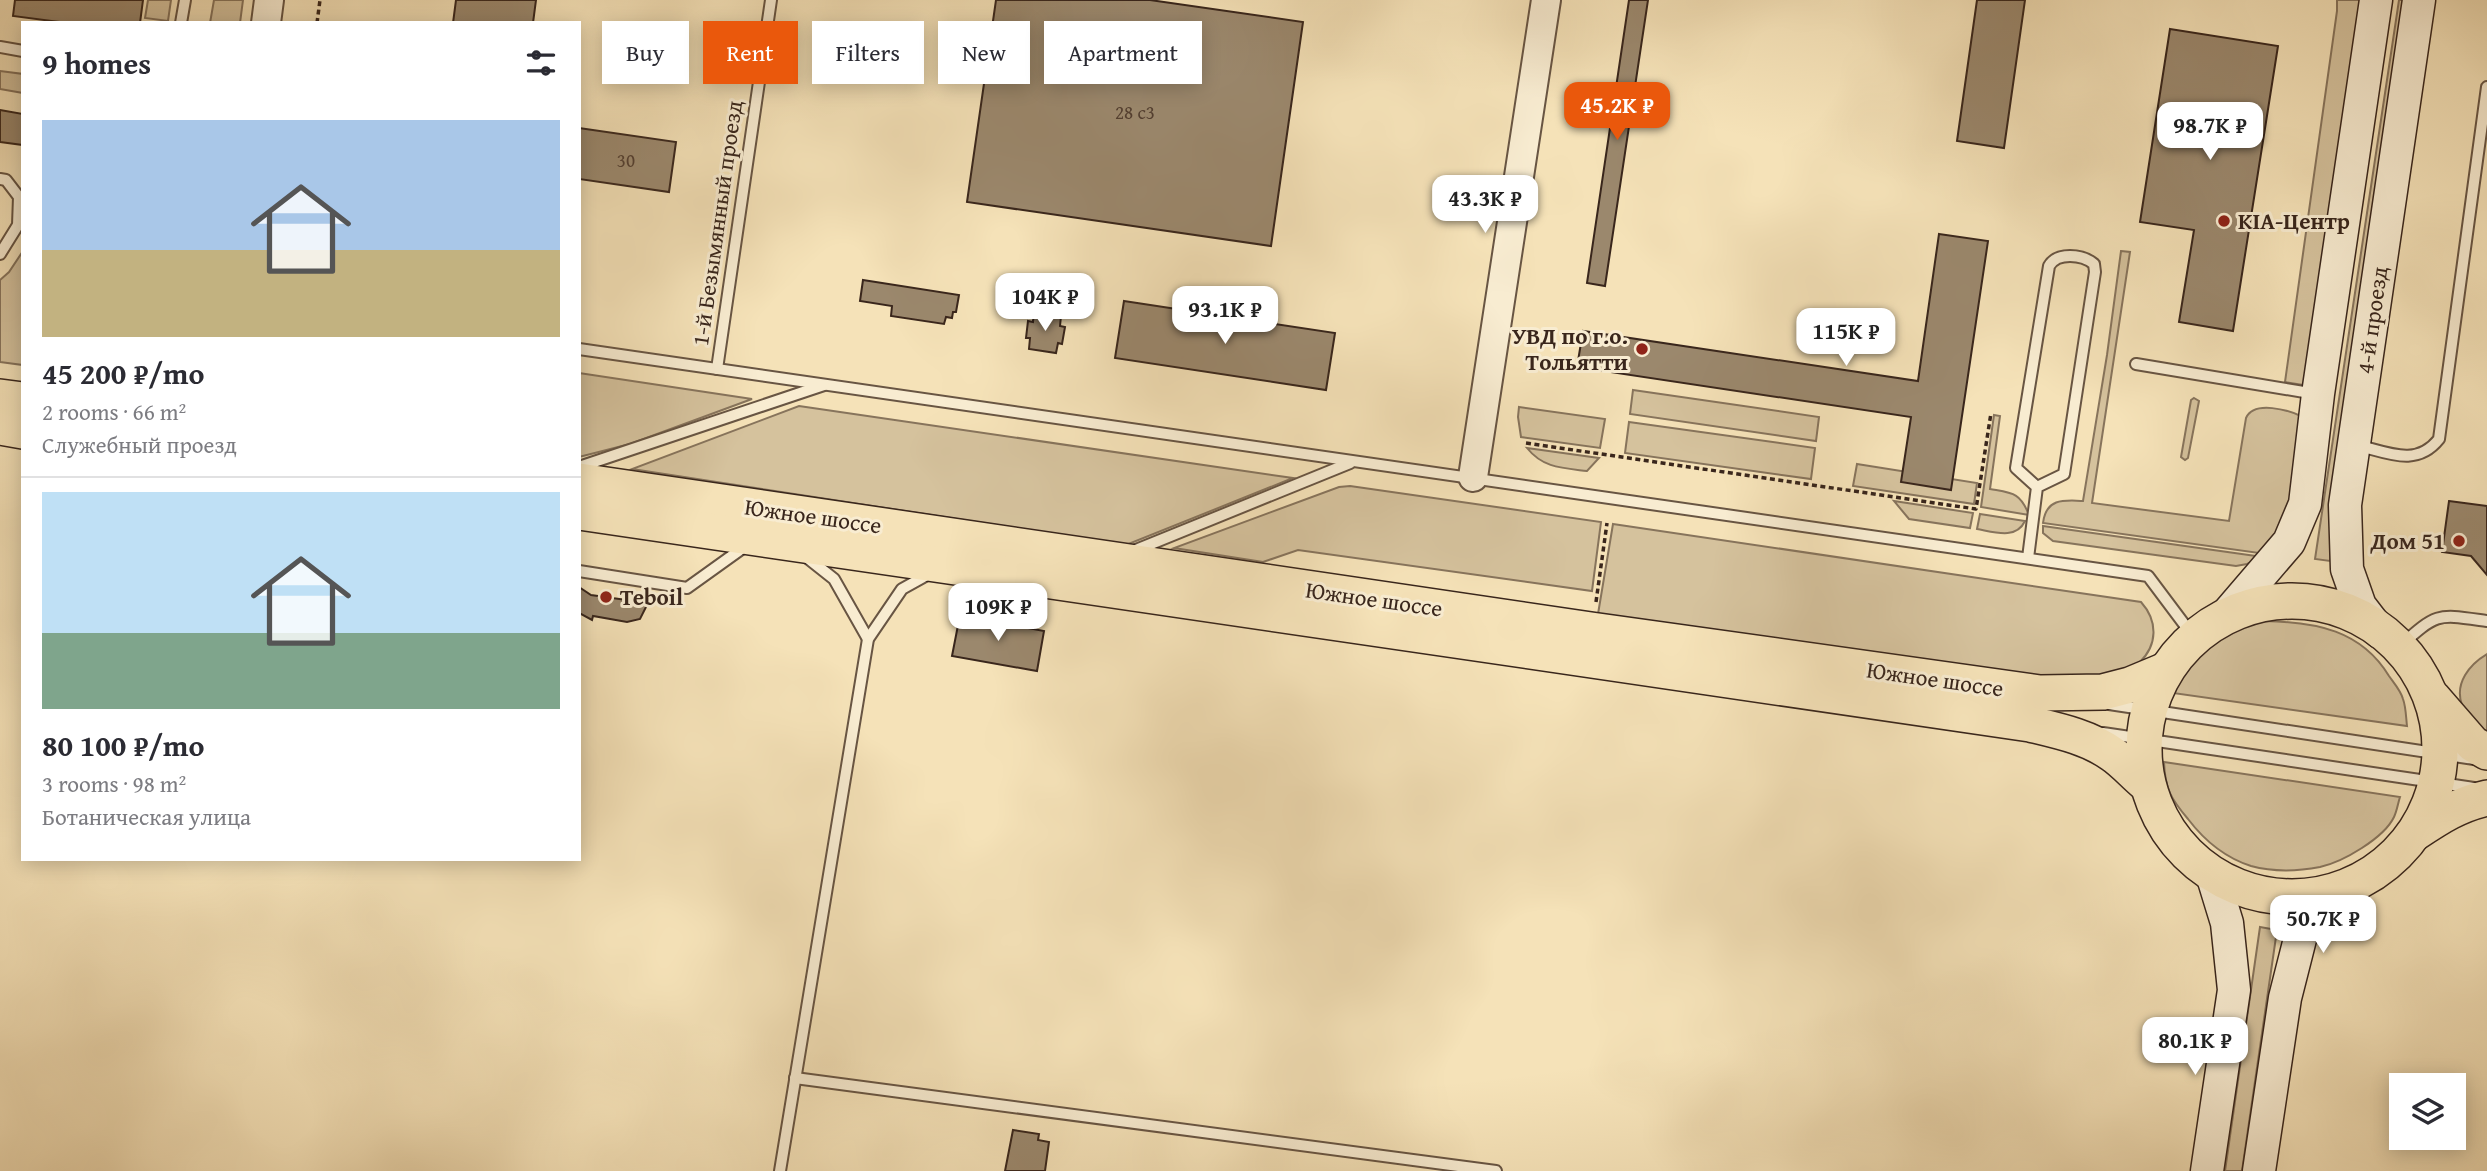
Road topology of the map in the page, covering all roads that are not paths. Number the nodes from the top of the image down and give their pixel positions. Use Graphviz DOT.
graph roads {
  1 [pos="185,0"];
  2 [pos="269,0"];
  3 [pos="771,0"];
  4 [pos="1546,0"];
  5 [pos="2376,0"];
  6 [pos="2418,0"];
  7 [pos="181,21"];
  8 [pos="266,21"];
  9 [pos="0,47"];
  10 [pos="21,51"];
  11 [pos="2487,87"];
  12 [pos="0,179"];
  13 [pos="0,254"];
  14 [pos="581,349"];
  15 [pos="2136,364"];
  16 [pos="717,369"];
  17 [pos="826,385"];
  18 [pos="2318,394"];
  19 [pos="0,397"];
  20 [pos="21,400"];
  21 [pos="0,427"];
  22 [pos="21,431"];
  23 [pos="2354,444"];
  24 [pos="1352,462"];
  25 [pos="581,466"];
  26 [pos="1473,477"];
  27 [pos="581,481"];
  28 [pos="2037,487"];
  29 [pos="581,512"];
  30 [pos="755,538"];
  31 [pos="790,544"];
  32 [pos="2028,558"];
  33 [pos="1110,560"];
  34 [pos="942,567"];
  35 [pos="581,571"];
  36 [pos="2229,612"];
  37 [pos="2487,621"];
  38 [pos="2193,636"];
  39 [pos="868,639"];
  40 [pos="2390,639"];
  41 [pos="2166,670"];
  42 [pos="2433,698"];
  43 [pos="2035,709"];
  44 [pos="2148,724"];
  45 [pos="2487,752"];
  46 [pos="2487,761"];
  47 [pos="2440,768"];
  48 [pos="2145,783"];
  49 [pos="2487,790"];
  50 [pos="2487,798"];
  51 [pos="2413,835"];
  52 [pos="2212,874"];
  53 [pos="2330,894"];
  54 [pos="794,1078"];
  55 [pos="780,1171"];
  56 [pos="1496,1171"];
  57 [pos="2207,1171"];
  58 [pos="2259,1171"];
  1 -- 7 [label="lane"];
  2 -- 8 [label="street"];
  3 -- 16 [label="lane, 1-й Безымянный проезд"];
  4 -- 26 [label="street"];
  5 -- 18 [label="main road, 4-й проезд"];
  6 -- 23 [label="main road, 4-й проезд"];
  9 -- 10 [label="lane"];
  11 -- 23 [label="lane"];
  12 -- 13 [label="lane"];
  14 -- 16 [label="lane"];
  15 -- 18 [label="lane"];
  16 -- 17 [label="lane"];
  17 -- 24 [label="lane"];
  17 -- 25 [label="lane"];
  18 -- 36 [label="main road, 4-й проезд"];
  19 -- 20 [label="main road"];
  21 -- 22 [label="main road"];
  23 -- 40 [label="main road, 4-й проезд"];
  24 -- 26 [label="lane"];
  24 -- 33 [label="lane"];
  26 -- 32 [label="lane"];
  27 -- 33 [label="main road, Южное шоссе"];
  28 -- 28 [label="lane"];
  28 -- 32 [label="lane"];
  29 -- 30 [label="main road, Южное шоссе"];
  30 -- 31 [label="main road, Южное шоссе"];
  30 -- 35 [label="lane"];
  31 -- 34 [label="main road, Южное шоссе"];
  31 -- 39 [label="lane"];
  32 -- 38 [label="lane"];
  33 -- 43 [label="main road, Южное шоссе"];
  34 -- 39 [label="lane"];
  34 -- 43 [label="main road, Южное шоссе"];
  36 -- 38 [label="main road"];
  36 -- 40 [label="main road"];
  37 -- 40 [label="lane"];
  38 -- 41 [label="main road"];
  39 -- 54 [label="lane"];
  40 -- 42 [label="main road"];
  41 -- 43 [label="main road, Южное шоссе"];
  41 -- 44 [label="main road"];
  42 -- 45 [label="main road"];
  42 -- 47 [label="main road"];
  43 -- 44 [label="lane"];
  43 -- 44 [label="lane"];
  43 -- 48 [label="main road, Южное шоссе"];
  44 -- 47 [label="lane"];
  44 -- 47 [label="lane"];
  44 -- 48 [label="main road"];
  46 -- 47 [label="lane"];
  47 -- 49 [label="lane"];
  47 -- 51 [label="main road"];
  48 -- 52 [label="main road"];
  50 -- 51 [label="main road"];
  51 -- 53 [label="main road"];
  52 -- 53 [label="main road"];
  52 -- 57 [label="main road"];
  53 -- 58 [label="main road"];
  54 -- 55 [label="lane"];
  54 -- 56 [label="lane"];
}
